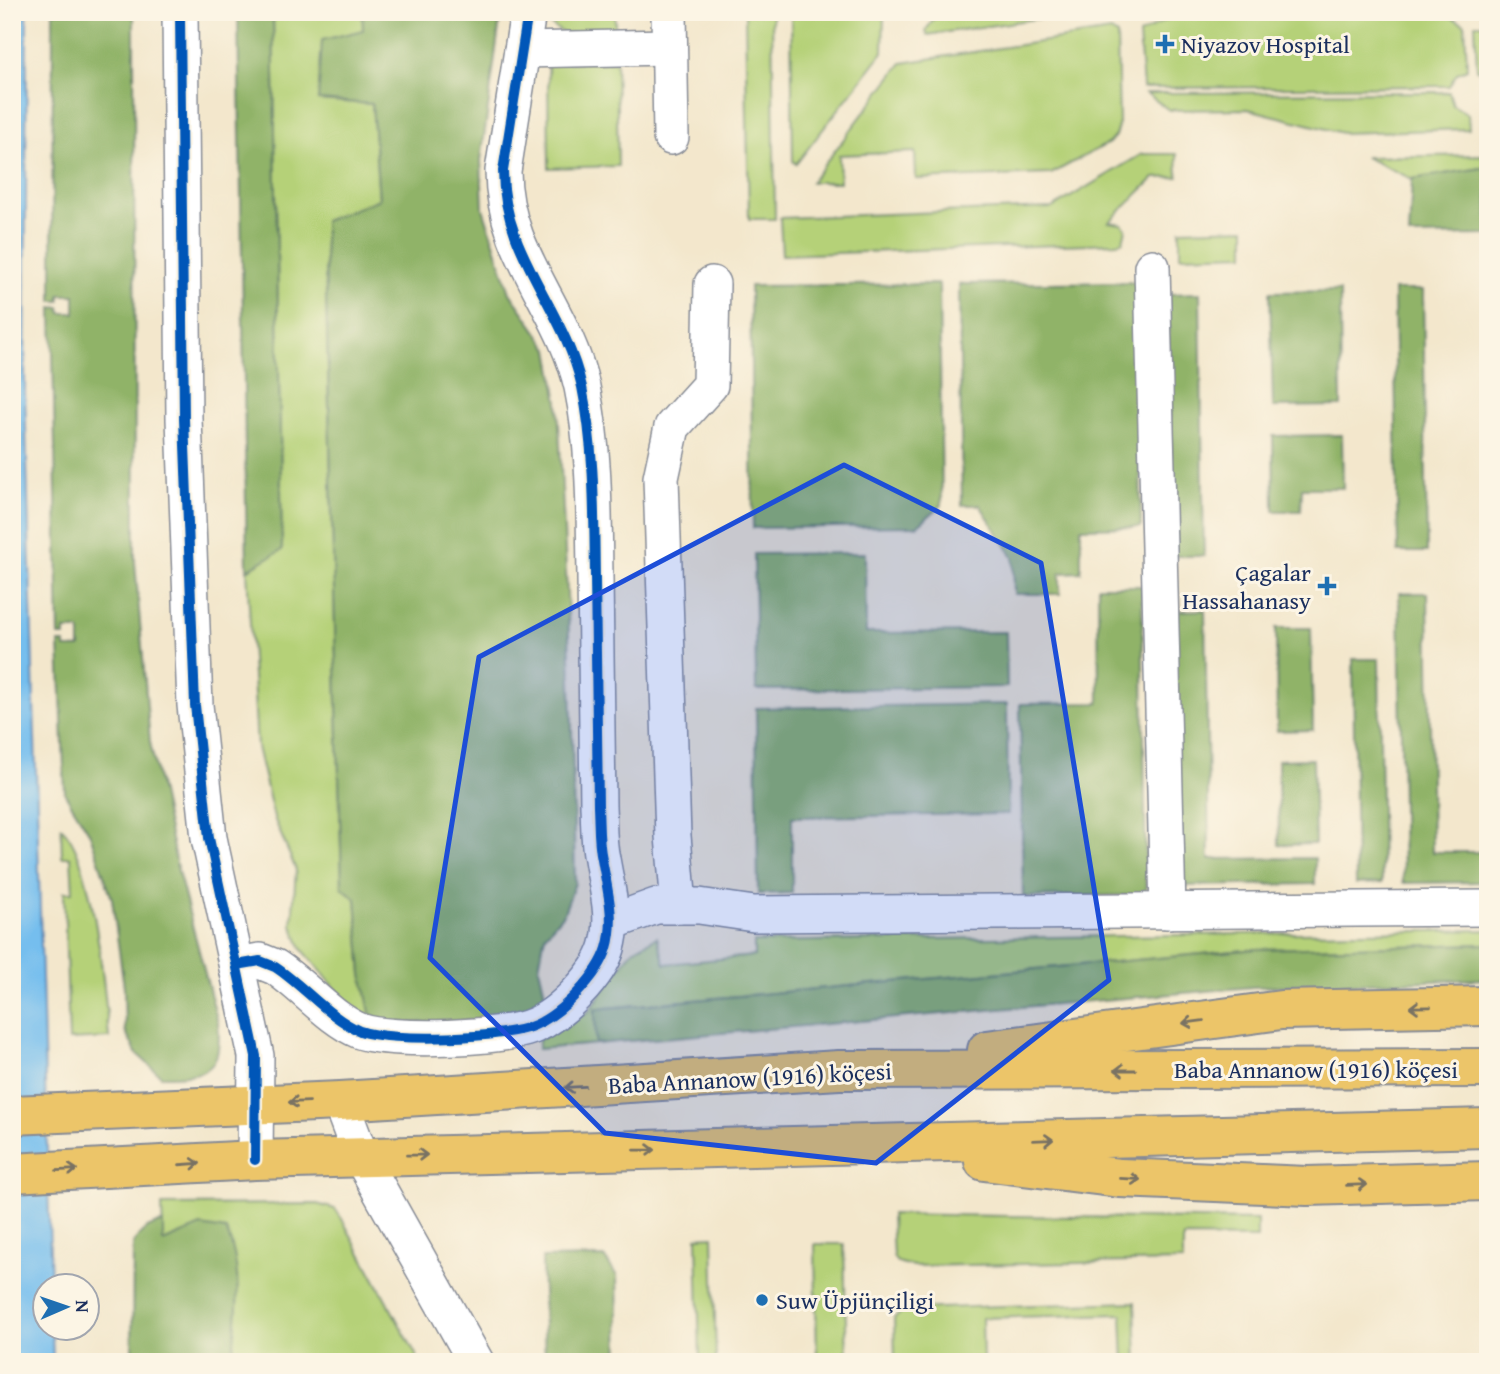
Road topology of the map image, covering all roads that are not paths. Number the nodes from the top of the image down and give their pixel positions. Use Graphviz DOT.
graph roads {
  1 [pos="180,12"];
  2 [pos="528,12"];
  3 [pos="669,12"];
  4 [pos="669,47"];
  5 [pos="522,50"];
  6 [pos="671,137"];
  7 [pos="1152,267"];
  8 [pos="712,284"];
  9 [pos="679,906"];
  10 [pos="1488,908"];
  11 [pos="1168,911"];
  12 [pos="612,922"];
  13 [pos="237,965"];
  14 [pos="1488,1006"];
  15 [pos="1488,1068"];
  16 [pos="839,1070"];
  17 [pos="340,1101"];
  18 [pos="253,1104"];
  19 [pos="12,1115"];
  20 [pos="1488,1128"];
  21 [pos="868,1145"];
  22 [pos="361,1157"];
  23 [pos="255,1160"];
  24 [pos="12,1173"];
  25 [pos="1488,1181"];
  26 [pos="475,1362"];
  1 -- 13 [label="street"];
  2 -- 5 [label="street"];
  3 -- 4 [label="street"];
  4 -- 5 [label="street"];
  4 -- 6 [label="street"];
  5 -- 12 [label="street"];
  7 -- 11 [label="street"];
  8 -- 9 [label="street"];
  9 -- 11 [label="street"];
  9 -- 12 [label="street"];
  10 -- 11 [label="street"];
  12 -- 13 [label="street"];
  13 -- 18 [label="street"];
  14 -- 16 [label="main road, one-way"];
  15 -- 16 [label="main road, Baba Annanow (1916) köçesi, one-way"];
  16 -- 17 [label="main road, Baba Annanow (1916) köçesi, one-way"];
  17 -- 18 [label="main road, Baba Annanow (1916) köçesi, one-way"];
  17 -- 22 [label="street"];
  18 -- 19 [label="main road, Baba Annanow (1916) köçesi"];
  18 -- 23 [label="street"];
  21 -- 20 [label="main road, one-way"];
  22 -- 21 [label="main road, one-way"];
  21 -- 25 [label="main road, one-way"];
  22 -- 23 [label="main road"];
  22 -- 26 [label="street"];
  24 -- 23 [label="main road, one-way"];
}
